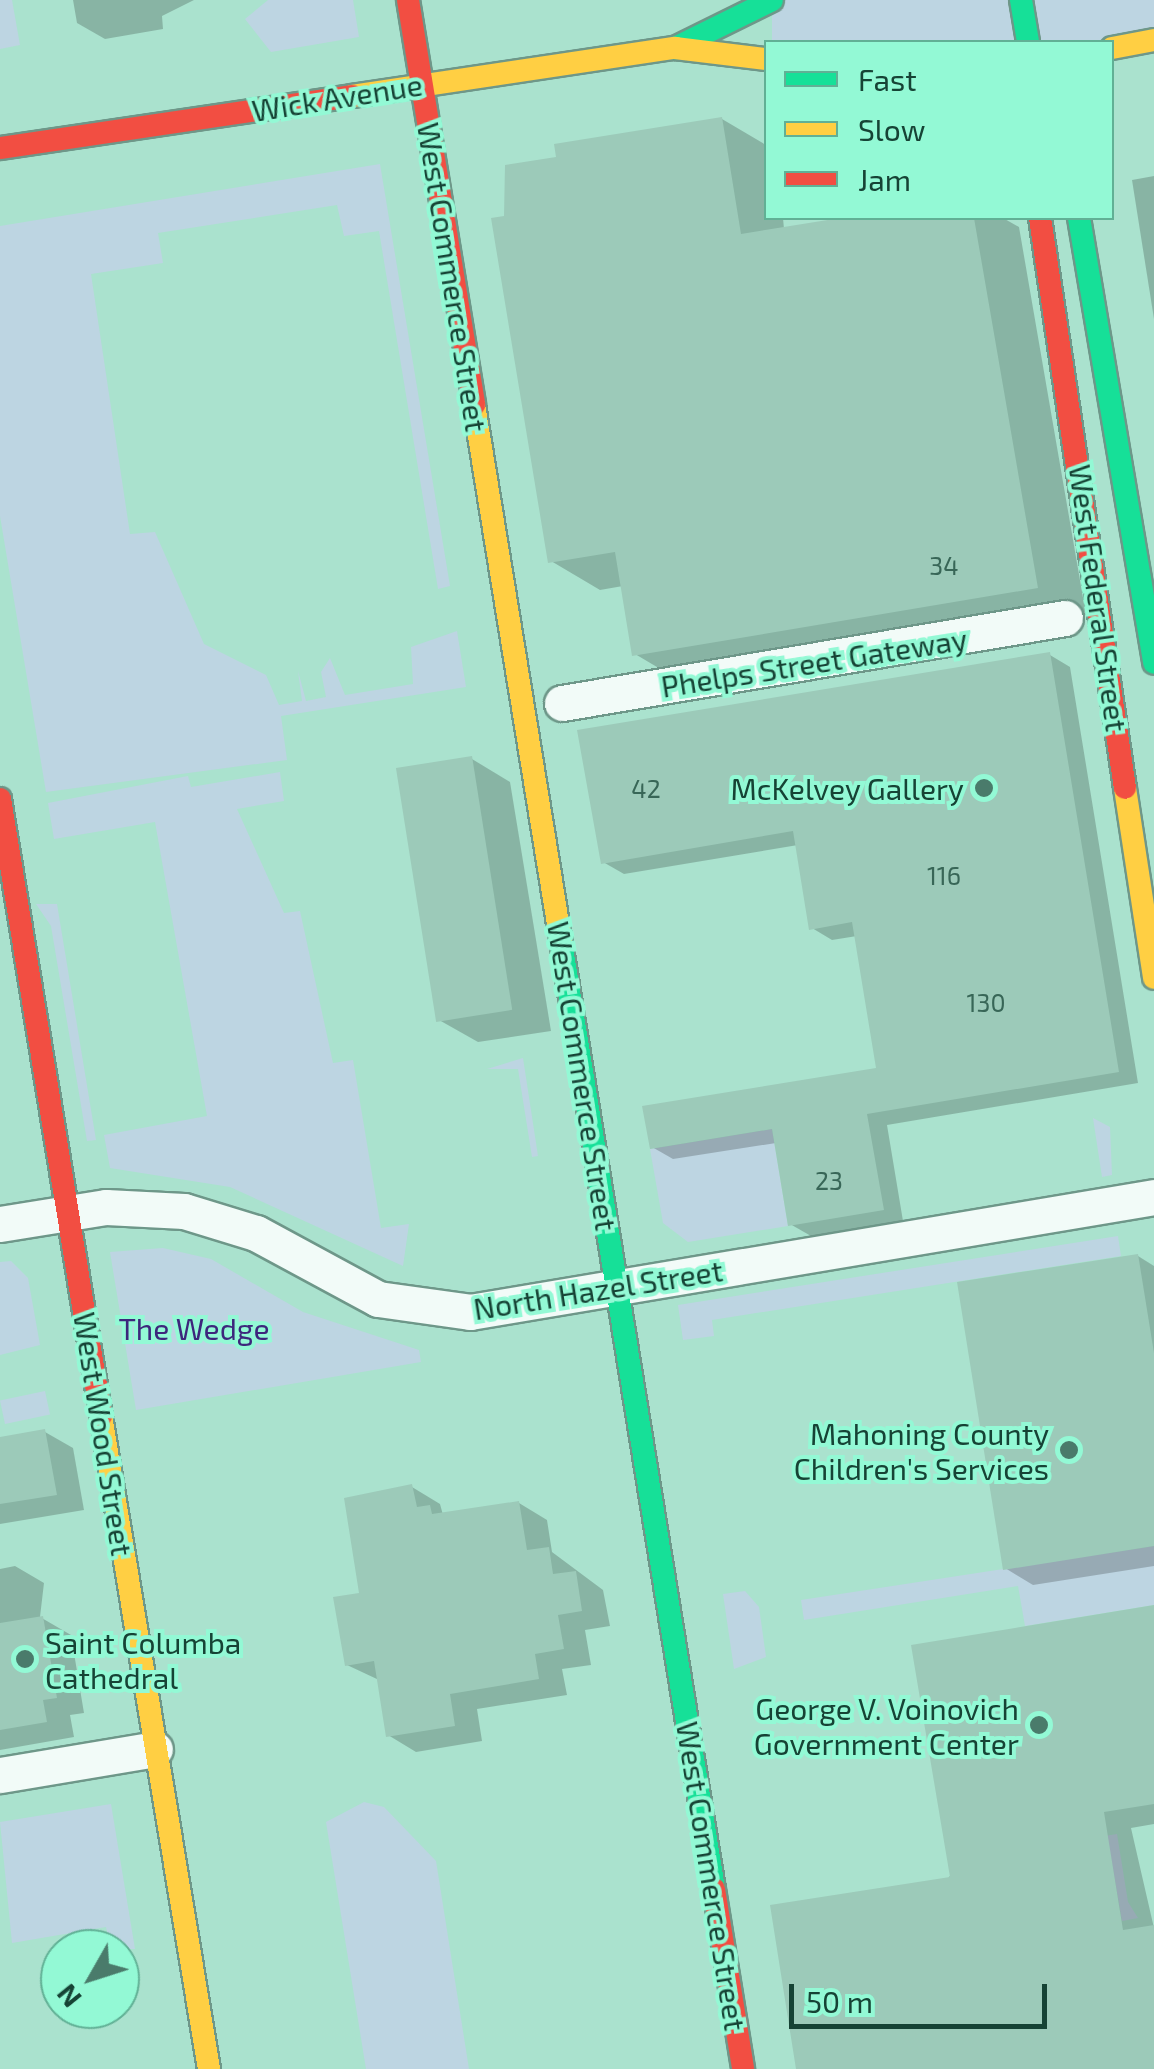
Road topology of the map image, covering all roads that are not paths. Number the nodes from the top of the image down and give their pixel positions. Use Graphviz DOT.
graph roads {
  1 [pos="408,0"];
  2 [pos="772,0"];
  3 [pos="1021,0"];
  4 [pos="1028,40"];
  5 [pos="1154,40"];
  6 [pos="675,48"];
  7 [pos="1114,48"];
  8 [pos="764,59"];
  9 [pos="422,84"];
  10 [pos="0,148"];
  11 [pos="1040,220"];
  12 [pos="1080,220"];
  13 [pos="1149,600"];
  14 [pos="1102,609"];
  15 [pos="1064,618"];
  16 [pos="1154,663"];
  17 [pos="562,704"];
  18 [pos="0,798"];
  19 [pos="1154,978"];
  20 [pos="1154,1197"];
  21 [pos="69,1213"];
  22 [pos="0,1224"];
  23 [pos="618,1286"];
  24 [pos="155,1749"];
  25 [pos="0,1775"];
  26 [pos="209,2069"];
  27 [pos="743,2069"];
  1 -- 9 [label="main road, West Commerce Street"];
  2 -- 6 [label="main road"];
  3 -- 4 [label="main road"];
  5 -- 7 [label="main road"];
  6 -- 8 [label="main road"];
  6 -- 9 [label="main road, Wick Avenue"];
  9 -- 10 [label="main road, Wick Avenue"];
  9 -- 23 [label="main road, West Commerce Street"];
  11 -- 14 [label="main road, West Federal Street"];
  12 -- 13 [label="main road, West Federal Street"];
  13 -- 14 [label="street"];
  13 -- 16 [label="main road, West Federal Street"];
  14 -- 19 [label="main road, West Federal Street"];
  15 -- 17 [label="street, Phelps Street Gateway"];
  18 -- 21 [label="main road, West Wood Street"];
  20 -- 23 [label="street, North Hazel Street"];
  21 -- 22 [label="street, North Hazel Street"];
  21 -- 23 [label="street, North Hazel Street"];
  21 -- 24 [label="main road, West Wood Street"];
  23 -- 27 [label="main road, West Commerce Street"];
  24 -- 25 [label="street"];
  24 -- 26 [label="main road, West Wood Street"];
}
